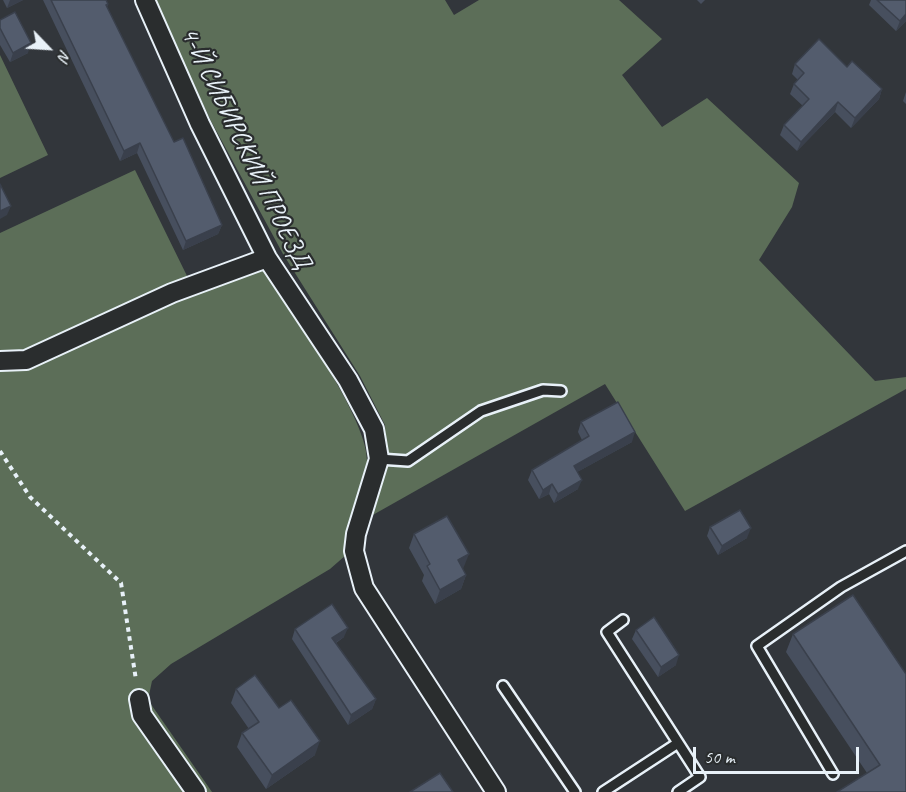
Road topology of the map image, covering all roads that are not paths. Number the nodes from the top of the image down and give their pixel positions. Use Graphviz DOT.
graph roads {
  1 [pos="145,0"];
  2 [pos="267,258"];
  3 [pos="0,361"];
  4 [pos="561,392"];
  5 [pos="379,459"];
  6 [pos="906,551"];
  7 [pos="623,620"];
  8 [pos="503,686"];
  9 [pos="139,699"];
  10 [pos="678,743"];
  11 [pos="833,774"];
  12 [pos="196,792"];
  13 [pos="496,792"];
  14 [pos="575,792"];
  15 [pos="603,792"];
  16 [pos="678,792"];
  1 -- 2 [label="street, 4-Й СИБИРСКИЙ ПРОЕЗД"];
  2 -- 3 [label="street"];
  2 -- 5 [label="street, 4-Й СИБИРСКИЙ ПРОЕЗД"];
  4 -- 5 [label="lane"];
  5 -- 13 [label="street, 4-Й СИБИРСКИЙ ПРОЕЗД"];
  6 -- 11 [label="lane"];
  7 -- 10 [label="lane"];
  8 -- 14 [label="lane"];
  9 -- 12 [label="street"];
  10 -- 15 [label="lane"];
  10 -- 16 [label="lane"];
}
